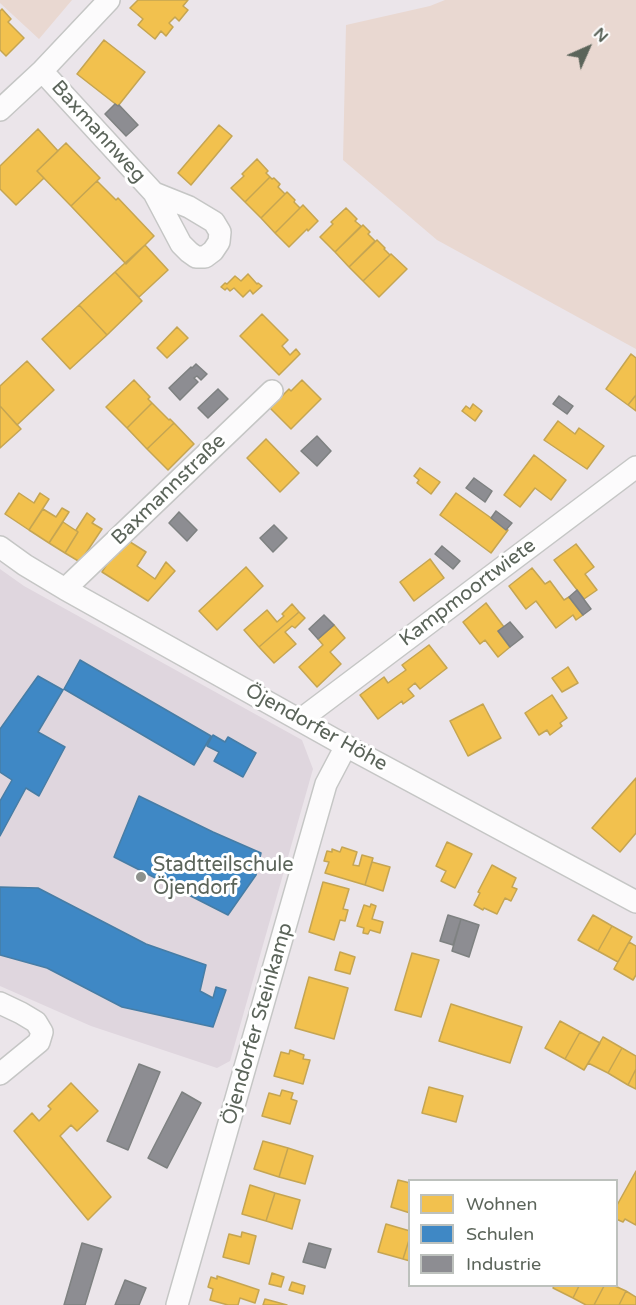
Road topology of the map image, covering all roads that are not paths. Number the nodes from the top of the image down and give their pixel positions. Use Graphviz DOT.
graph roads {
  1 [pos="109,0"];
  2 [pos="42,71"];
  3 [pos="0,110"];
  4 [pos="154,193"];
  5 [pos="272,391"];
  6 [pos="636,467"];
  7 [pos="0,547"];
  8 [pos="65,589"];
  9 [pos="300,720"];
  10 [pos="346,746"];
  11 [pos="636,902"];
  12 [pos="0,1003"];
  13 [pos="0,1074"];
  14 [pos="177,1305"];
  1 -- 2 [label="street"];
  2 -- 3 [label="street"];
  2 -- 4 [label="street, Baxmannweg"];
  5 -- 8 [label="street, Baxmannstraße"];
  6 -- 9 [label="street, Kampmoortwiete"];
  7 -- 8 [label="street, Öjendorfer Höhe"];
  8 -- 9 [label="street, Öjendorfer Höhe"];
  9 -- 10 [label="street, Öjendorfer Höhe"];
  10 -- 11 [label="street, Öjendorfer Höhe"];
  10 -- 14 [label="street, Öjendorfer Steinkamp"];
  12 -- 13 [label="street"];
}
